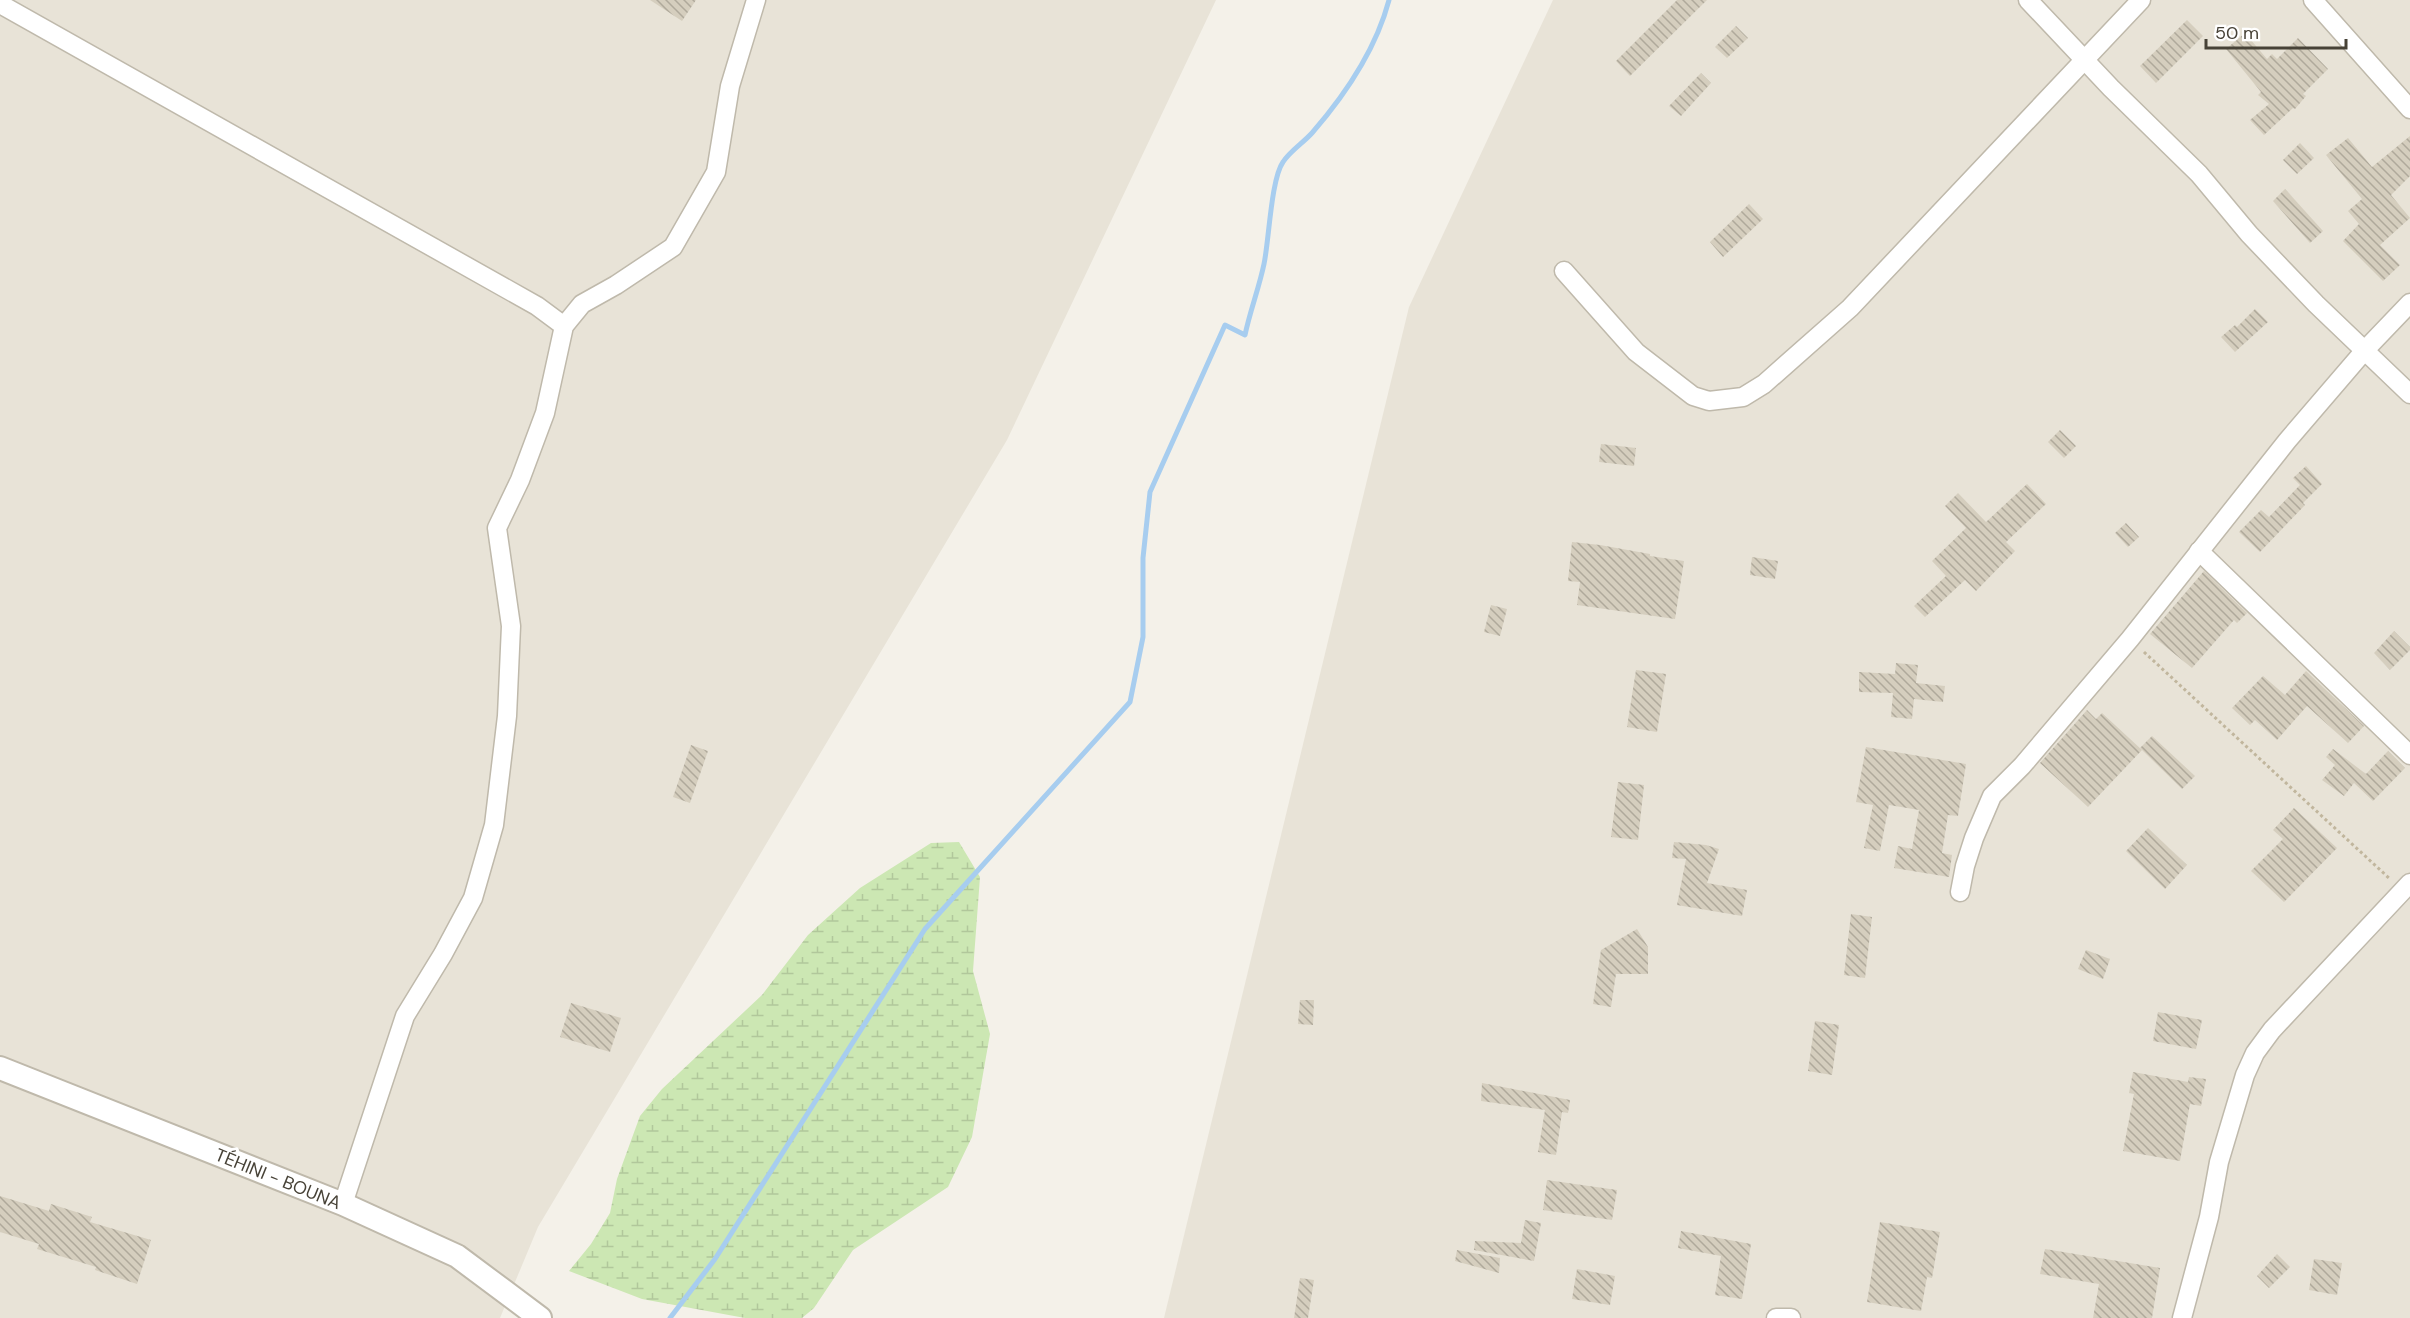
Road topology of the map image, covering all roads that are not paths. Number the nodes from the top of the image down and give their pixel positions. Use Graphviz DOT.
graph roads {
  1 [pos="756,0"];
  2 [pos="2028,0"];
  3 [pos="2141,0"];
  4 [pos="2313,0"];
  5 [pos="0,4"];
  6 [pos="2084,58"];
  7 [pos="2410,109"];
  8 [pos="1564,271"];
  9 [pos="2410,303"];
  10 [pos="564,326"];
  11 [pos="2365,350"];
  12 [pos="2410,394"];
  13 [pos="2199,551"];
  14 [pos="2410,755"];
  15 [pos="2406,887"];
  16 [pos="1960,892"];
  17 [pos="0,1068"];
  18 [pos="343,1204"];
  19 [pos="540,1318"];
  20 [pos="1776,1318"];
  21 [pos="1791,1318"];
  22 [pos="2182,1318"];
  1 -- 10 [label="street"];
  2 -- 6 [label="street"];
  3 -- 6 [label="street"];
  4 -- 7 [label="street"];
  5 -- 10 [label="street"];
  6 -- 8 [label="street"];
  6 -- 11 [label="street"];
  9 -- 11 [label="street"];
  10 -- 18 [label="street"];
  11 -- 12 [label="street"];
  11 -- 13 [label="street"];
  13 -- 14 [label="street"];
  13 -- 16 [label="street"];
  15 -- 22 [label="street"];
  17 -- 18 [label="street, TÉHINI - BOUNA"];
  18 -- 19 [label="street, TÉHINI - BOUNA"];
  20 -- 21 [label="street"];
}
